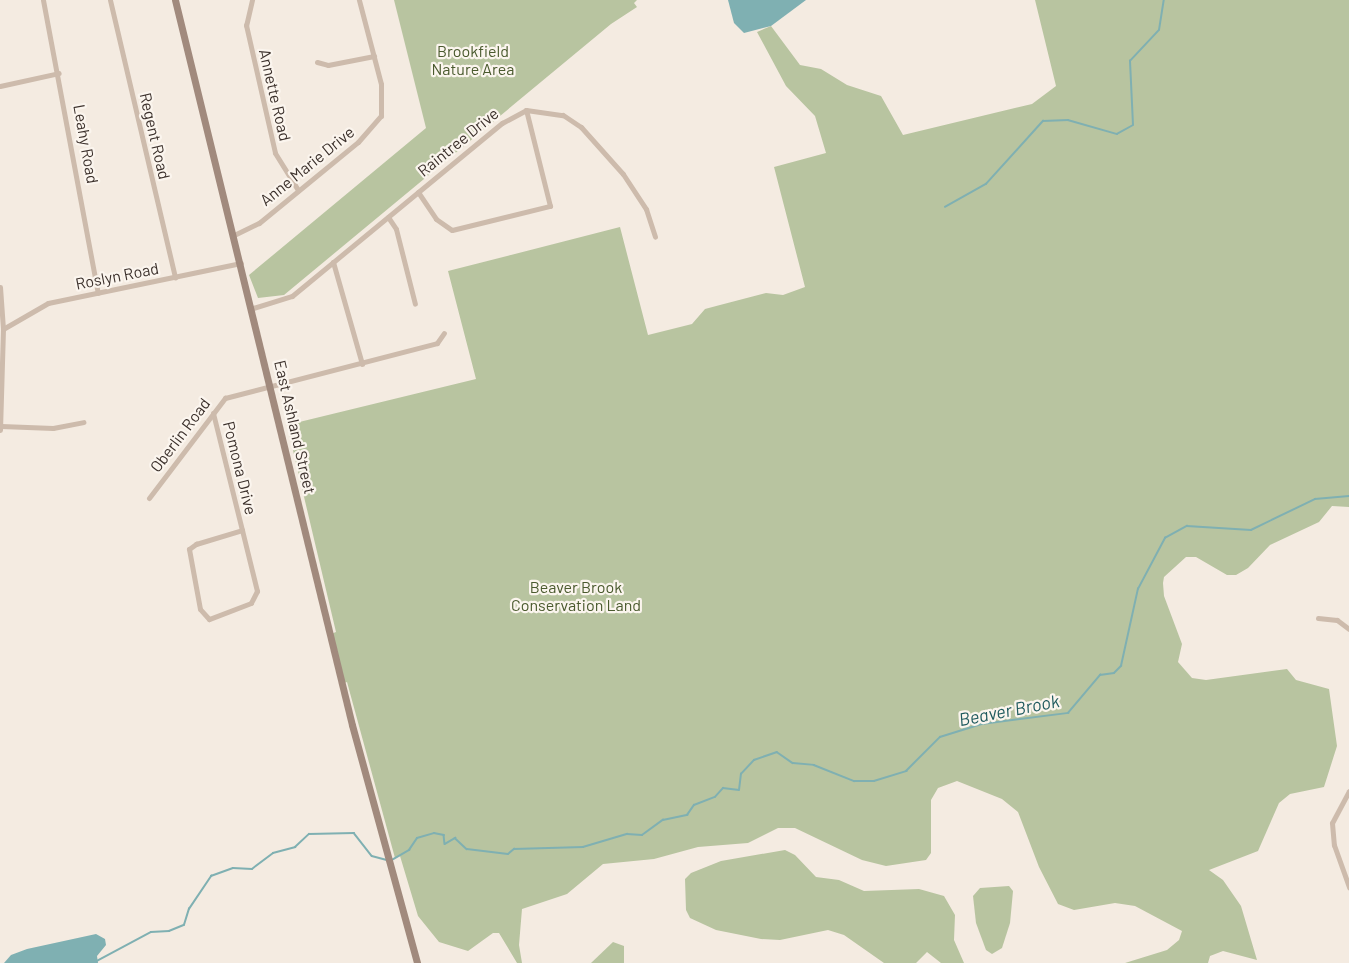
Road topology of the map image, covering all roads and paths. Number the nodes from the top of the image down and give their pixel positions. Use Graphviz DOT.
graph roads {
  1 [pos="43,0"];
  2 [pos="110,0"];
  3 [pos="175,0"];
  4 [pos="252,0"];
  5 [pos="360,0"];
  6 [pos="374,56"];
  7 [pos="317,62"];
  8 [pos="59,73"];
  9 [pos="0,86"];
  10 [pos="526,110"];
  11 [pos="298,190"];
  12 [pos="418,192"];
  13 [pos="388,217"];
  14 [pos="234,235"];
  15 [pos="655,237"];
  16 [pos="333,262"];
  17 [pos="241,263"];
  18 [pos="175,278"];
  19 [pos="0,287"];
  20 [pos="98,292"];
  21 [pos="415,304"];
  22 [pos="253,308"];
  23 [pos="3,329"];
  24 [pos="444,333"];
  25 [pos="362,364"];
  26 [pos="272,383"];
  27 [pos="213,413"];
  28 [pos="83,422"];
  29 [pos="0,428"];
  30 [pos="149,498"];
  31 [pos="242,530"];
  32 [pos="1318,618"];
  33 [pos="1349,629"];
  34 [pos="1349,791"];
  35 [pos="1349,887"];
  36 [pos="417,963"];
  1 -- 8 [label="street, Leahy Road"];
  2 -- 18 [label="street, Regent Road"];
  3 -- 14 [label="main road, East Ashland Street"];
  4 -- 11 [label="street, Annette Road"];
  5 -- 6 [label="street, Anne Marie Drive"];
  6 -- 7 [label="street"];
  6 -- 11 [label="street, Anne Marie Drive"];
  8 -- 9 [label="street"];
  8 -- 20 [label="street, Leahy Road"];
  10 -- 12 [label="street, Raintree Drive"];
  10 -- 12 [label="street"];
  10 -- 15 [label="street"];
  11 -- 14 [label="street, Anne Marie Drive"];
  12 -- 13 [label="street, Raintree Drive"];
  13 -- 16 [label="street, Raintree Drive"];
  13 -- 21 [label="street"];
  14 -- 17 [label="main road, East Ashland Street"];
  16 -- 22 [label="street, Raintree Drive"];
  16 -- 25 [label="street"];
  17 -- 18 [label="street, Roslyn Road"];
  17 -- 22 [label="main road, East Ashland Street"];
  18 -- 20 [label="street, Roslyn Road"];
  19 -- 23 [label="street"];
  20 -- 23 [label="street, Roslyn Road"];
  22 -- 26 [label="main road, East Ashland Street"];
  23 -- 29 [label="street"];
  24 -- 25 [label="street, Oberlin Road"];
  25 -- 26 [label="street, Oberlin Road"];
  26 -- 27 [label="street, Oberlin Road"];
  26 -- 36 [label="main road, East Ashland Street"];
  27 -- 30 [label="street, Oberlin Road"];
  27 -- 31 [label="street, Pomona Drive"];
  28 -- 29 [label="street"];
  31 -- 31 [label="street, Pomona Drive"];
  32 -- 33 [label="street"];
  34 -- 35 [label="street"];
}
